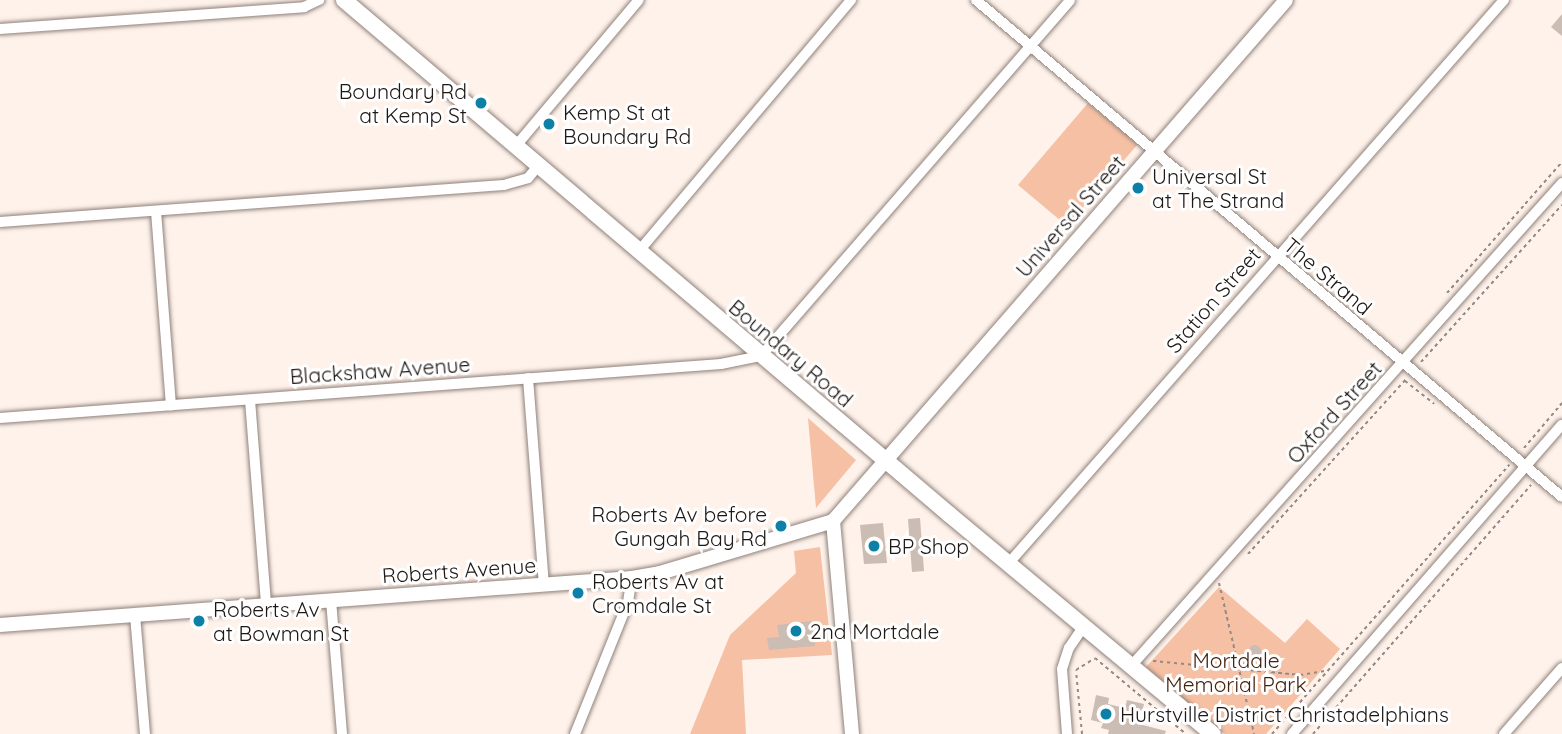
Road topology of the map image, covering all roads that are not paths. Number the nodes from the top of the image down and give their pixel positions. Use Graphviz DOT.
graph roads {
  1 [pos="319,0"];
  2 [pos="344,0"];
  3 [pos="639,0"];
  4 [pos="851,0"];
  5 [pos="976,0"];
  6 [pos="1070,0"];
  7 [pos="1286,0"];
  8 [pos="1504,0"];
  9 [pos="0,29"];
  10 [pos="1030,46"];
  11 [pos="515,147"];
  12 [pos="1154,152"];
  13 [pos="538,166"];
  14 [pos="1562,183"];
  15 [pos="156,211"];
  16 [pos="0,222"];
  17 [pos="639,251"];
  18 [pos="1276,257"];
  19 [pos="761,356"];
  20 [pos="1404,363"];
  21 [pos="528,378"];
  22 [pos="250,400"];
  23 [pos="171,405"];
  24 [pos="0,418"];
  25 [pos="1562,425"];
  26 [pos="886,460"];
  27 [pos="1525,467"];
  28 [pos="1562,497"];
  29 [pos="833,521"];
  30 [pos="1008,564"];
  31 [pos="632,578"];
  32 [pos="544,584"];
  33 [pos="331,600"];
  34 [pos="266,604"];
  35 [pos="135,615"];
  36 [pos="0,625"];
  37 [pos="1084,626"];
  38 [pos="1132,665"];
  39 [pos="1562,668"];
  40 [pos="145,734"];
  41 [pos="342,734"];
  42 [pos="575,734"];
  43 [pos="852,734"];
  44 [pos="1067,734"];
  45 [pos="1213,734"];
  46 [pos="1292,734"];
  47 [pos="1504,734"];
  1 -- 9 [label="street"];
  2 -- 11 [label="main road, Boundary Road"];
  3 -- 11 [label="street"];
  4 -- 17 [label="street"];
  5 -- 10 [label="street, The Strand"];
  6 -- 10 [label="street"];
  7 -- 12 [label="street, Universal Street"];
  8 -- 18 [label="street, Station Street"];
  10 -- 12 [label="street, The Strand"];
  10 -- 19 [label="street"];
  11 -- 13 [label="main road, Boundary Road"];
  12 -- 18 [label="street, The Strand"];
  12 -- 26 [label="street, Universal Street"];
  13 -- 15 [label="street"];
  13 -- 17 [label="main road, Boundary Road"];
  14 -- 20 [label="street, Oxford Street"];
  15 -- 16 [label="street"];
  15 -- 23 [label="street"];
  17 -- 19 [label="main road, Boundary Road"];
  18 -- 20 [label="street, The Strand"];
  18 -- 30 [label="street, Station Street"];
  19 -- 21 [label="street, Blackshaw Avenue"];
  19 -- 26 [label="main road, Boundary Road"];
  20 -- 27 [label="street, The Strand"];
  20 -- 38 [label="street, Oxford Street"];
  21 -- 22 [label="street, Blackshaw Avenue"];
  21 -- 32 [label="street"];
  22 -- 23 [label="street, Blackshaw Avenue"];
  22 -- 34 [label="street"];
  23 -- 24 [label="street, Blackshaw Avenue"];
  25 -- 27 [label="street"];
  26 -- 29 [label="street"];
  26 -- 30 [label="main road, Boundary Road"];
  27 -- 28 [label="street, The Strand"];
  27 -- 46 [label="street"];
  29 -- 31 [label="street, Roberts Avenue"];
  29 -- 43 [label="street"];
  30 -- 37 [label="main road, Boundary Road"];
  31 -- 32 [label="street, Roberts Avenue"];
  31 -- 42 [label="street"];
  32 -- 33 [label="street, Roberts Avenue"];
  33 -- 34 [label="street, Roberts Avenue"];
  33 -- 41 [label="street"];
  34 -- 35 [label="street, Roberts Avenue"];
  35 -- 36 [label="street, Roberts Avenue"];
  35 -- 40 [label="street"];
  37 -- 38 [label="main road, Boundary Road"];
  37 -- 44 [label="street"];
  38 -- 45 [label="main road, Boundary Road"];
  39 -- 47 [label="street"];
}
